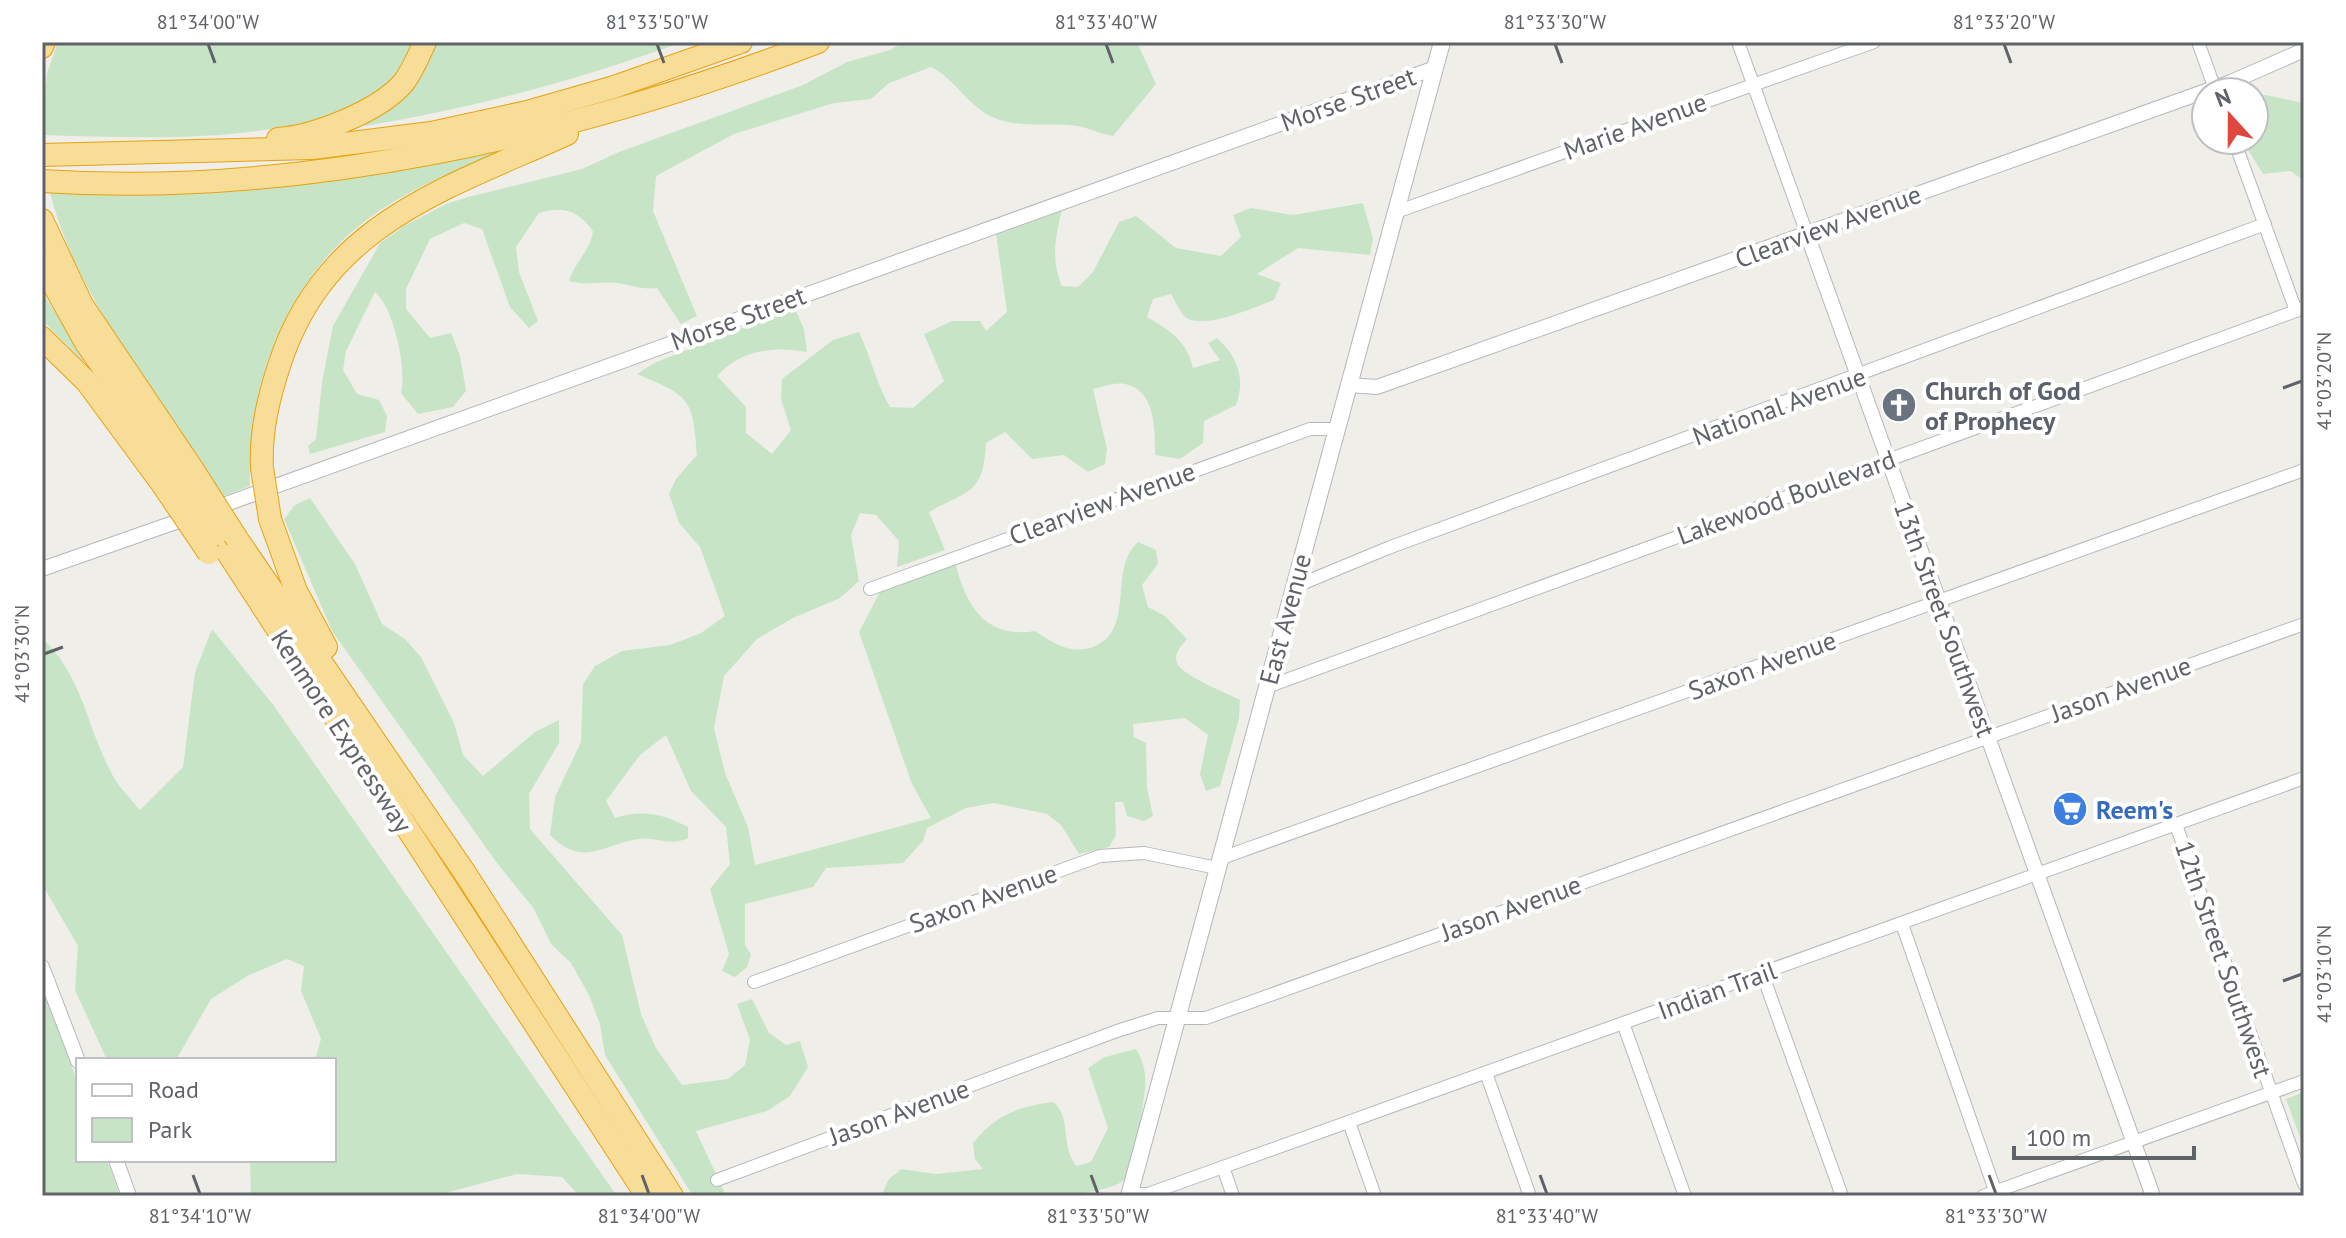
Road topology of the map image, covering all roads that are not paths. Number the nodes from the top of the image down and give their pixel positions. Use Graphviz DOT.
graph roads {
  1 [pos="425,42"];
  2 [pos="741,42"];
  3 [pos="818,42"];
  4 [pos="1442,42"];
  5 [pos="1738,42"];
  6 [pos="1874,42"];
  7 [pos="2198,42"];
  8 [pos="2304,50"];
  9 [pos="1435,68"];
  10 [pos="2210,76"];
  11 [pos="2245,76"];
  12 [pos="1753,85"];
  13 [pos="2190,98"];
  14 [pos="612,113"];
  15 [pos="117,154"];
  16 [pos="42,155"];
  17 [pos="2240,156"];
  18 [pos="42,181"];
  19 [pos="1396,212"];
  20 [pos="42,220"];
  21 [pos="2265,224"];
  22 [pos="1807,234"];
  23 [pos="42,264"];
  24 [pos="2300,309"];
  25 [pos="42,338"];
  26 [pos="1859,376"];
  27 [pos="1349,385"];
  28 [pos="1336,429"];
  29 [pos="1888,460"];
  30 [pos="2304,470"];
  31 [pos="179,477"];
  32 [pos="224,546"];
  33 [pos="42,569"];
  34 [pos="1294,587"];
  35 [pos="870,589"];
  36 [pos="1939,601"];
  37 [pos="2304,624"];
  38 [pos="1267,687"];
  39 [pos="1988,737"];
  40 [pos="377,743"];
  41 [pos="2304,778"];
  42 [pos="2176,825"];
  43 [pos="1218,863"];
  44 [pos="2038,875"];
  45 [pos="1902,924"];
  46 [pos="42,967"];
  47 [pos="1762,973"];
  48 [pos="754,982"];
  49 [pos="1176,1019"];
  50 [pos="1623,1023"];
  51 [pos="77,1058"];
  52 [pos="1486,1073"];
  53 [pos="2304,1081"];
  54 [pos="2271,1093"];
  55 [pos="1349,1122"];
  56 [pos="2134,1142"];
  57 [pos="117,1162"];
  58 [pos="1223,1167"];
  59 [pos="717,1180"];
  60 [pos="2304,1184"];
  61 [pos="1129,1195"];
  62 [pos="1992,1195"];
  63 [pos="129,1196"];
  64 [pos="647,1196"];
  65 [pos="672,1196"];
  66 [pos="1233,1196"];
  67 [pos="1375,1196"];
  68 [pos="1530,1196"];
  69 [pos="1685,1196"];
  70 [pos="1842,1196"];
  71 [pos="2153,1196"];
  1 -- 15 [label="highway"];
  2 -- 15 [label="highway"];
  3 -- 14 [label="highway"];
  4 -- 9 [label="main road, East Avenue"];
  5 -- 12 [label="street, 13th Street Southwest"];
  6 -- 12 [label="street, Marie Avenue"];
  7 -- 10 [label="street"];
  8 -- 11 [label="street, Clearview Avenue"];
  9 -- 19 [label="main road, East Avenue"];
  9 -- 33 [label="street, Morse Street"];
  12 -- 19 [label="street, Marie Avenue"];
  12 -- 22 [label="street, 13th Street Southwest"];
  13 -- 22 [label="street, Clearview Avenue"];
  14 -- 18 [label="highway"];
  14 -- 40 [label="highway, bridge"];
  15 -- 16 [label="highway"];
  17 -- 21 [label="street"];
  19 -- 27 [label="main road, East Avenue"];
  20 -- 31 [label="highway"];
  21 -- 24 [label="street"];
  21 -- 26 [label="street, National Avenue"];
  22 -- 26 [label="street, 13th Street Southwest"];
  22 -- 27 [label="street, Clearview Avenue"];
  23 -- 31 [label="highway"];
  24 -- 29 [label="street, Lakewood Boulevard"];
  25 -- 31 [label="highway"];
  26 -- 29 [label="street, 13th Street Southwest"];
  26 -- 34 [label="street, National Avenue"];
  27 -- 28 [label="main road, East Avenue"];
  28 -- 34 [label="main road, East Avenue"];
  28 -- 35 [label="street, Clearview Avenue"];
  29 -- 36 [label="street, 13th Street Southwest"];
  29 -- 38 [label="street, Lakewood Boulevard"];
  30 -- 36 [label="street, Saxon Avenue"];
  31 -- 32 [label="highway, bridge"];
  31 -- 32 [label="highway, bridge"];
  32 -- 40 [label="highway"];
  32 -- 64 [label="highway, Kenmore Expressway"];
  34 -- 38 [label="main road, East Avenue"];
  36 -- 39 [label="street, 13th Street Southwest"];
  36 -- 43 [label="street, Saxon Avenue"];
  37 -- 39 [label="street, Jason Avenue"];
  38 -- 43 [label="main road, East Avenue"];
  39 -- 44 [label="street, 13th Street Southwest"];
  39 -- 49 [label="street, Jason Avenue"];
  40 -- 65 [label="highway, Kenmore Expressway"];
  41 -- 42 [label="street, Indian Trail"];
  42 -- 44 [label="street, Indian Trail"];
  42 -- 54 [label="street, 12th Street Southwest"];
  43 -- 48 [label="street, Saxon Avenue"];
  43 -- 49 [label="main road, East Avenue"];
  44 -- 45 [label="street, Indian Trail"];
  44 -- 56 [label="street, 13th Street Southwest"];
  45 -- 47 [label="street, Indian Trail"];
  45 -- 62 [label="street"];
  46 -- 51 [label="street"];
  47 -- 50 [label="street, Indian Trail"];
  47 -- 70 [label="street"];
  49 -- 59 [label="street, Jason Avenue"];
  49 -- 61 [label="main road, East Avenue"];
  50 -- 52 [label="street, Indian Trail"];
  50 -- 69 [label="street"];
  52 -- 55 [label="street, Indian Trail"];
  52 -- 68 [label="street"];
  53 -- 54 [label="street"];
  54 -- 56 [label="street"];
  54 -- 60 [label="street, 12th Street Southwest"];
  55 -- 58 [label="street, Indian Trail"];
  55 -- 67 [label="street"];
  56 -- 62 [label="street"];
  56 -- 71 [label="street, 13th Street Southwest"];
  57 -- 63 [label="street"];
  58 -- 61 [label="street, Indian Trail"];
  58 -- 66 [label="street"];
}
